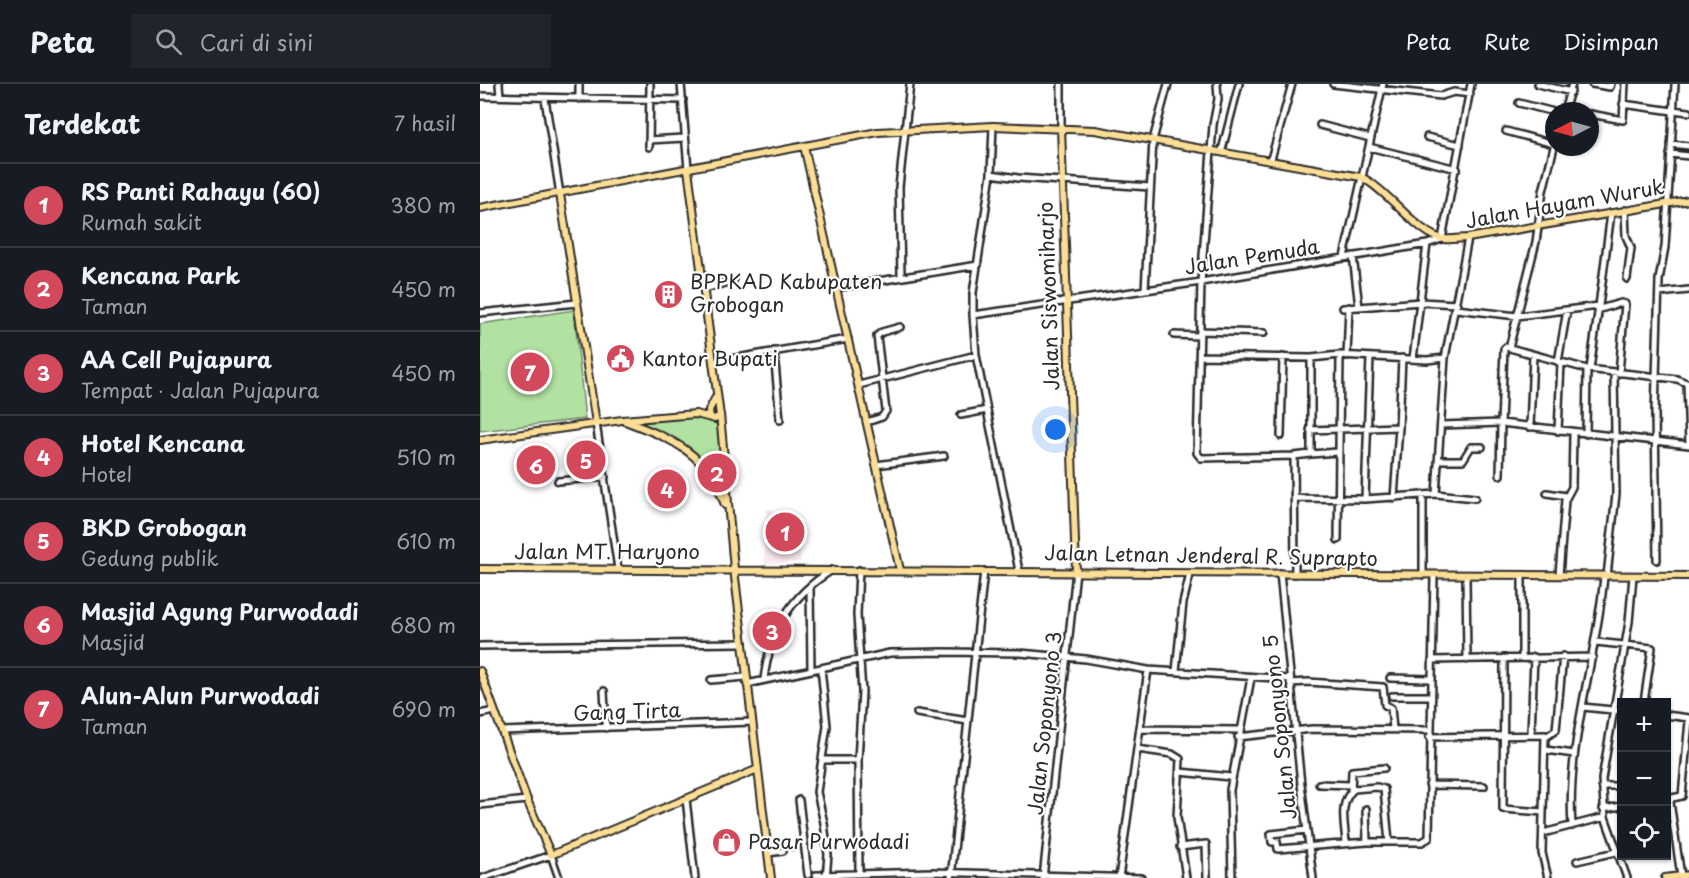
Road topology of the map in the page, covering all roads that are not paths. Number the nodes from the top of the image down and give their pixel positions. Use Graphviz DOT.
graph roads {
  1 [pos="499,84"];
  2 [pos="579,84"];
  3 [pos="650,84"];
  4 [pos="681,84"];
  5 [pos="910,84"];
  6 [pos="1061,84"];
  7 [pos="1167,84"];
  8 [pos="1217,84"];
  9 [pos="1239,84"];
  10 [pos="1292,84"];
  11 [pos="1333,84"];
  12 [pos="1472,84"];
  13 [pos="1538,84"];
  14 [pos="1572,84"];
  15 [pos="1592,84"];
  16 [pos="1611,84"];
  17 [pos="1625,84"];
  18 [pos="1675,84"];
  19 [pos="1383,87"];
  20 [pos="1570,92"];
  21 [pos="1470,94"];
  22 [pos="480,96"];
  23 [pos="500,96"];
  24 [pos="545,99"];
  25 [pos="579,99"];
  26 [pos="651,100"];
  27 [pos="682,100"];
  28 [pos="1568,102"];
  29 [pos="1519,103"];
  30 [pos="1623,104"];
  31 [pos="1545,110"];
  32 [pos="1673,111"];
  33 [pos="1689,112"];
  34 [pos="1599,116"];
  35 [pos="1320,125"];
  36 [pos="993,126"];
  37 [pos="1061,127"];
  38 [pos="905,130"];
  39 [pos="1506,131"];
  40 [pos="1427,137"];
  41 [pos="684,138"];
  42 [pos="1370,138"];
  43 [pos="649,140"];
  44 [pos="1153,140"];
  45 [pos="1545,143"];
  46 [pos="1671,144"];
  47 [pos="1460,145"];
  48 [pos="804,146"];
  49 [pos="1689,146"];
  50 [pos="648,147"];
  51 [pos="1369,147"];
  52 [pos="1212,149"];
  53 [pos="1222,150"];
  54 [pos="1670,154"];
  55 [pos="1552,156"];
  56 [pos="1689,156"];
  57 [pos="1271,159"];
  58 [pos="688,169"];
  59 [pos="1457,169"];
  60 [pos="991,174"];
  61 [pos="1361,177"];
  62 [pos="1061,181"];
  63 [pos="1150,187"];
  64 [pos="560,194"];
  65 [pos="1689,200"];
  66 [pos="1667,203"];
  67 [pos="480,208"];
  68 [pos="1625,210"];
  69 [pos="1611,213"];
  70 [pos="1539,226"];
  71 [pos="1468,238"];
  72 [pos="1444,239"];
  73 [pos="1427,244"];
  74 [pos="1353,256"];
  75 [pos="1344,257"];
  76 [pos="978,265"];
  77 [pos="901,275"];
  78 [pos="1627,279"];
  79 [pos="733,281"];
  80 [pos="1201,282"];
  81 [pos="835,288"];
  82 [pos="704,289"];
  83 [pos="1145,290"];
  84 [pos="1689,290"];
  85 [pos="1659,293"];
  86 [pos="1066,300"];
  87 [pos="1420,302"];
  88 [pos="577,303"];
  89 [pos="1457,306"];
  90 [pos="1359,307"];
  91 [pos="1599,307"];
  92 [pos="1567,310"];
  93 [pos="480,314"];
  94 [pos="973,315"];
  95 [pos="1517,316"];
  96 [pos="900,327"];
  97 [pos="1200,333"];
  98 [pos="1264,333"];
  99 [pos="1174,335"];
  100 [pos="848,339"];
  101 [pos="1509,348"];
  102 [pos="774,351"];
  103 [pos="1340,355"];
  104 [pos="1533,355"];
  105 [pos="976,356"];
  106 [pos="1199,356"];
  107 [pos="1283,357"];
  108 [pos="1347,357"];
  109 [pos="1370,357"];
  110 [pos="1311,358"];
  111 [pos="1402,358"];
  112 [pos="1445,358"];
  113 [pos="1413,359"];
  114 [pos="713,362"];
  115 [pos="1560,362"];
  116 [pos="1589,369"];
  117 [pos="1617,373"];
  118 [pos="1656,376"];
  119 [pos="882,379"];
  120 [pos="1688,384"];
  121 [pos="859,385"];
  122 [pos="717,393"];
  123 [pos="711,408"];
  124 [pos="987,410"];
  125 [pos="720,413"];
  126 [pos="696,414"];
  127 [pos="961,415"];
  128 [pos="712,418"];
  129 [pos="622,420"];
  130 [pos="780,420"];
  131 [pos="867,422"];
  132 [pos="596,423"];
  133 [pos="1501,423"];
  134 [pos="1441,425"];
  135 [pos="1399,427"];
  136 [pos="1530,427"];
  137 [pos="1369,428"];
  138 [pos="720,429"];
  139 [pos="1339,429"];
  140 [pos="1310,430"];
  141 [pos="1558,431"];
  142 [pos="1573,434"];
  143 [pos="1586,435"];
  144 [pos="1281,436"];
  145 [pos="1615,438"];
  146 [pos="480,440"];
  147 [pos="1656,442"];
  148 [pos="1689,445"];
  149 [pos="1482,447"];
  150 [pos="1337,452"];
  151 [pos="1311,454"];
  152 [pos="944,456"];
  153 [pos="1294,456"];
  154 [pos="1440,460"];
  155 [pos="876,465"];
  156 [pos="1500,475"];
  157 [pos="605,477"];
  158 [pos="558,481"];
  159 [pos="1548,494"];
  160 [pos="1436,495"];
  161 [pos="1423,496"];
  162 [pos="1566,496"];
  163 [pos="1295,498"];
  164 [pos="1394,498"];
  165 [pos="1475,498"];
  166 [pos="1339,499"];
  167 [pos="1365,499"];
  168 [pos="729,517"];
  169 [pos="1338,540"];
  170 [pos="1657,560"];
  171 [pos="480,568"];
  172 [pos="618,569"];
  173 [pos="734,569"];
  174 [pos="834,570"];
  175 [pos="859,570"];
  176 [pos="900,570"];
  177 [pos="984,571"];
  178 [pos="1019,571"];
  179 [pos="1076,572"];
  180 [pos="1280,573"];
  181 [pos="1190,574"];
  182 [pos="1295,574"];
  183 [pos="1423,575"];
  184 [pos="1434,575"];
  185 [pos="1466,575"];
  186 [pos="1522,575"];
  187 [pos="1559,576"];
  188 [pos="1605,576"];
  189 [pos="1633,576"];
  190 [pos="1689,576"];
  191 [pos="810,586"];
  192 [pos="1596,642"];
  193 [pos="743,643"];
  194 [pos="1624,645"];
  195 [pos="480,646"];
  196 [pos="976,651"];
  197 [pos="1563,656"];
  198 [pos="1068,657"];
  199 [pos="1522,657"];
  200 [pos="1534,657"];
  201 [pos="1593,657"];
  202 [pos="1504,658"];
  203 [pos="860,659"];
  204 [pos="1432,660"];
  205 [pos="1467,660"];
  206 [pos="820,668"];
  207 [pos="812,670"];
  208 [pos="1148,670"];
  209 [pos="480,671"];
  210 [pos="1176,671"];
  211 [pos="1251,678"];
  212 [pos="1389,678"];
  213 [pos="746,680"];
  214 [pos="764,680"];
  215 [pos="1432,680"];
  216 [pos="711,681"];
  217 [pos="1290,681"];
  218 [pos="604,691"];
  219 [pos="1392,696"];
  220 [pos="1431,696"];
  221 [pos="1645,698"];
  222 [pos="1583,707"];
  223 [pos="1613,710"];
  224 [pos="1617,710"];
  225 [pos="494,711"];
  226 [pos="917,713"];
  227 [pos="480,714"];
  228 [pos="1671,716"];
  229 [pos="1689,719"];
  230 [pos="752,722"];
  231 [pos="968,722"];
  232 [pos="606,728"];
  233 [pos="1140,729"];
  234 [pos="1394,729"];
  235 [pos="1295,730"];
  236 [pos="502,731"];
  237 [pos="1531,733"];
  238 [pos="1239,734"];
  239 [pos="1429,734"];
  240 [pos="1503,735"];
  241 [pos="1546,737"];
  242 [pos="1137,749"];
  243 [pos="1546,750"];
  244 [pos="1574,754"];
  245 [pos="822,760"];
  246 [pos="858,760"];
  247 [pos="1384,768"];
  248 [pos="758,769"];
  249 [pos="1180,772"];
  250 [pos="1231,777"];
  251 [pos="1319,784"];
  252 [pos="1429,785"];
  253 [pos="1484,786"];
  254 [pos="1602,786"];
  255 [pos="1617,786"];
  256 [pos="1351,788"];
  257 [pos="1686,796"];
  258 [pos="686,799"];
  259 [pos="527,800"];
  260 [pos="800,801"];
  261 [pos="480,805"];
  262 [pos="1617,807"];
  263 [pos="1366,809"];
  264 [pos="1603,809"];
  265 [pos="1543,812"];
  266 [pos="1605,817"];
  267 [pos="1572,826"];
  268 [pos="1307,830"];
  269 [pos="1543,833"];
  270 [pos="1367,842"];
  271 [pos="1389,842"];
  272 [pos="1346,843"];
  273 [pos="1309,846"];
  274 [pos="1180,847"];
  275 [pos="805,848"];
  276 [pos="795,849"];
  277 [pos="783,851"];
  278 [pos="1616,852"];
  279 [pos="768,853"];
  280 [pos="551,855"];
  281 [pos="1577,861"];
  282 [pos="859,872"];
  283 [pos="808,875"];
  284 [pos="816,875"];
  285 [pos="952,875"];
  286 [pos="1689,875"];
  287 [pos="498,876"];
  288 [pos="826,876"];
  289 [pos="1043,876"];
  290 [pos="1681,876"];
  291 [pos="1119,877"];
  292 [pos="483,878"];
  293 [pos="559,878"];
  294 [pos="695,878"];
  295 [pos="771,878"];
  296 [pos="1142,878"];
  297 [pos="1186,878"];
  298 [pos="1208,878"];
  299 [pos="1232,878"];
  300 [pos="1313,878"];
  301 [pos="1548,878"];
  302 [pos="1627,878"];
  303 [pos="1665,878"];
  1 -- 23 [label="street"];
  2 -- 25 [label="street"];
  3 -- 26 [label="street"];
  4 -- 27 [label="street"];
  5 -- 38 [label="street"];
  6 -- 37 [label="street"];
  7 -- 44 [label="street"];
  8 -- 52 [label="street"];
  9 -- 53 [label="street"];
  10 -- 57 [label="street"];
  11 -- 19 [label="street"];
  12 -- 21 [label="street"];
  13 -- 20 [label="street"];
  14 -- 20 [label="street"];
  15 -- 16 [label="street"];
  17 -- 30 [label="street"];
  18 -- 32 [label="street"];
  19 -- 21 [label="street"];
  19 -- 42 [label="street"];
  20 -- 28 [label="street"];
  21 -- 47 [label="street"];
  22 -- 23 [label="street"];
  23 -- 24 [label="street"];
  24 -- 25 [label="street"];
  24 -- 64 [label="street"];
  25 -- 26 [label="street"];
  26 -- 27 [label="street"];
  26 -- 43 [label="street"];
  27 -- 41 [label="street"];
  29 -- 31 [label="street"];
  30 -- 32 [label="street"];
  30 -- 34 [label="street"];
  32 -- 33 [label="street"];
  32 -- 46 [label="street"];
  35 -- 42 [label="street"];
  36 -- 37 [label="main road"];
  36 -- 38 [label="main road"];
  36 -- 60 [label="street"];
  37 -- 44 [label="main road"];
  37 -- 62 [label="main road, Jalan Siswomiharjo"];
  38 -- 48 [label="main road"];
  38 -- 77 [label="street"];
  39 -- 45 [label="street"];
  40 -- 47 [label="street"];
  41 -- 43 [label="street"];
  41 -- 58 [label="street"];
  42 -- 51 [label="street"];
  43 -- 50 [label="street"];
  44 -- 52 [label="main road"];
  44 -- 63 [label="street"];
  46 -- 49 [label="street"];
  46 -- 54 [label="street"];
  47 -- 59 [label="street"];
  48 -- 58 [label="main road"];
  48 -- 81 [label="main road"];
  51 -- 59 [label="street"];
  51 -- 61 [label="street"];
  52 -- 53 [label="main road"];
  52 -- 80 [label="street"];
  53 -- 57 [label="main road"];
  54 -- 56 [label="street"];
  54 -- 66 [label="street"];
  55 -- 70 [label="street"];
  57 -- 61 [label="main road"];
  58 -- 64 [label="main road"];
  58 -- 82 [label="main road"];
  59 -- 72 [label="street"];
  60 -- 62 [label="street"];
  60 -- 76 [label="street"];
  61 -- 72 [label="main road"];
  61 -- 75 [label="street"];
  62 -- 63 [label="street"];
  62 -- 86 [label="main road, Jalan Siswomiharjo"];
  63 -- 83 [label="street"];
  64 -- 67 [label="main road"];
  64 -- 88 [label="main road"];
  65 -- 66 [label="main road, Jalan Hayam Wuruk"];
  66 -- 68 [label="main road, Jalan Hayam Wuruk"];
  66 -- 85 [label="street"];
  68 -- 69 [label="main road, Jalan Hayam Wuruk"];
  68 -- 78 [label="street"];
  69 -- 70 [label="main road, Jalan Hayam Wuruk"];
  69 -- 91 [label="street"];
  70 -- 71 [label="main road, Jalan Hayam Wuruk"];
  70 -- 95 [label="street"];
  71 -- 72 [label="main road, Jalan Hayam Wuruk"];
  71 -- 89 [label="street"];
  72 -- 73 [label="street, Jalan Pemuda"];
  73 -- 74 [label="street, Jalan Pemuda"];
  73 -- 87 [label="street"];
  74 -- 75 [label="street, Jalan Pemuda"];
  74 -- 90 [label="street"];
  75 -- 80 [label="street, Jalan Pemuda"];
  76 -- 77 [label="street"];
  76 -- 94 [label="street"];
  77 -- 81 [label="street"];
  79 -- 82 [label="street"];
  80 -- 83 [label="street, Jalan Pemuda"];
  80 -- 97 [label="street"];
  81 -- 100 [label="main road"];
  82 -- 114 [label="main road"];
  83 -- 86 [label="street, Jalan Pemuda"];
  84 -- 85 [label="street"];
  85 -- 118 [label="street"];
  86 -- 94 [label="street, Jalan Pemuda"];
  86 -- 179 [label="main road, Jalan Siswomiharjo"];
  87 -- 89 [label="street"];
  87 -- 90 [label="street"];
  87 -- 113 [label="street"];
  88 -- 93 [label="street"];
  88 -- 132 [label="main road"];
  89 -- 95 [label="street"];
  89 -- 112 [label="street"];
  90 -- 108 [label="street"];
  91 -- 92 [label="street"];
  91 -- 116 [label="street"];
  91 -- 117 [label="street"];
  92 -- 95 [label="street"];
  92 -- 115 [label="street"];
  94 -- 105 [label="street"];
  95 -- 101 [label="street"];
  96 -- 119 [label="street"];
  97 -- 98 [label="street"];
  97 -- 99 [label="street"];
  97 -- 106 [label="street"];
  100 -- 102 [label="street"];
  100 -- 121 [label="main road"];
  101 -- 104 [label="street"];
  101 -- 133 [label="street"];
  102 -- 114 [label="street"];
  102 -- 130 [label="street"];
  103 -- 108 [label="street"];
  103 -- 110 [label="street"];
  103 -- 139 [label="street"];
  104 -- 115 [label="street"];
  104 -- 136 [label="street"];
  105 -- 119 [label="street"];
  105 -- 124 [label="street"];
  106 -- 107 [label="street"];
  106 -- 153 [label="street"];
  107 -- 110 [label="street"];
  107 -- 144 [label="street"];
  108 -- 109 [label="street"];
  109 -- 111 [label="street"];
  109 -- 137 [label="street"];
  110 -- 140 [label="street"];
  111 -- 113 [label="street"];
  111 -- 135 [label="street"];
  112 -- 113 [label="street"];
  112 -- 134 [label="street"];
  114 -- 122 [label="main road"];
  115 -- 116 [label="street"];
  115 -- 141 [label="street"];
  116 -- 117 [label="street"];
  116 -- 143 [label="street"];
  117 -- 118 [label="street"];
  117 -- 145 [label="street"];
  118 -- 120 [label="street"];
  118 -- 147 [label="street"];
  119 -- 121 [label="street"];
  119 -- 131 [label="street"];
  120 -- 148 [label="street"];
  121 -- 131 [label="main road"];
  122 -- 123 [label="main road"];
  122 -- 125 [label="main road"];
  123 -- 125 [label="main road"];
  123 -- 126 [label="main road"];
  123 -- 128 [label="main road"];
  124 -- 127 [label="street"];
  124 -- 178 [label="street"];
  125 -- 128 [label="main road"];
  125 -- 138 [label="main road"];
  126 -- 128 [label="main road"];
  126 -- 129 [label="main road"];
  128 -- 138 [label="main road"];
  129 -- 132 [label="main road"];
  129 -- 168 [label="main road"];
  131 -- 155 [label="main road"];
  132 -- 146 [label="main road"];
  132 -- 157 [label="street"];
  133 -- 134 [label="street"];
  133 -- 136 [label="street"];
  133 -- 156 [label="street"];
  134 -- 154 [label="street"];
  135 -- 137 [label="street"];
  135 -- 164 [label="street"];
  136 -- 141 [label="street"];
  137 -- 139 [label="street"];
  137 -- 167 [label="street"];
  138 -- 168 [label="main road"];
  139 -- 140 [label="street"];
  139 -- 150 [label="street"];
  140 -- 151 [label="street"];
  141 -- 142 [label="street"];
  142 -- 143 [label="street"];
  142 -- 162 [label="street"];
  143 -- 145 [label="street"];
  145 -- 147 [label="street"];
  145 -- 188 [label="street"];
  147 -- 148 [label="street"];
  147 -- 170 [label="street"];
  149 -- 154 [label="street"];
  150 -- 151 [label="street"];
  150 -- 166 [label="street"];
  151 -- 153 [label="street"];
  152 -- 155 [label="street"];
  153 -- 163 [label="street"];
  154 -- 160 [label="street"];
  155 -- 176 [label="main road"];
  157 -- 158 [label="street"];
  157 -- 172 [label="street"];
  159 -- 162 [label="street"];
  160 -- 161 [label="street"];
  160 -- 165 [label="street"];
  161 -- 164 [label="street"];
  161 -- 183 [label="street"];
  162 -- 187 [label="street"];
  163 -- 166 [label="street"];
  163 -- 182 [label="street"];
  164 -- 167 [label="street"];
  166 -- 167 [label="street"];
  166 -- 169 [label="street"];
  168 -- 173 [label="main road"];
  171 -- 172 [label="main road, Jalan MT. Haryono"];
  172 -- 173 [label="main road, Jalan MT. Haryono"];
  173 -- 174 [label="main road, Jalan Letnan Jenderal R. Suprapto"];
  173 -- 193 [label="main road"];
  174 -- 175 [label="main road, Jalan Letnan Jenderal R. Suprapto"];
  174 -- 191 [label="street"];
  175 -- 176 [label="main road, Jalan Letnan Jenderal R. Suprapto"];
  175 -- 203 [label="street"];
  176 -- 177 [label="main road, Jalan Letnan Jenderal R. Suprapto"];
  177 -- 178 [label="main road, Jalan Letnan Jenderal R. Suprapto"];
  177 -- 196 [label="street"];
  178 -- 179 [label="main road, Jalan Letnan Jenderal R. Suprapto"];
  179 -- 181 [label="main road, Jalan Letnan Jenderal R. Suprapto"];
  179 -- 198 [label="street, Jalan Soponyono 3"];
  180 -- 181 [label="main road, Jalan Letnan Jenderal R. Suprapto"];
  180 -- 182 [label="main road, Jalan Letnan Jenderal R. Suprapto"];
  180 -- 217 [label="street, Jalan Soponyono 5"];
  181 -- 210 [label="street"];
  182 -- 183 [label="main road, Jalan Letnan Jenderal R. Suprapto"];
  183 -- 184 [label="main road, Jalan Letnan Jenderal R. Suprapto"];
  184 -- 185 [label="main road, Jalan Letnan Jenderal R. Suprapto"];
  184 -- 204 [label="street"];
  185 -- 186 [label="main road, Jalan Letnan Jenderal R. Suprapto"];
  185 -- 205 [label="street"];
  186 -- 187 [label="main road, Jalan Letnan Jenderal R. Suprapto"];
  186 -- 199 [label="street"];
  187 -- 188 [label="main road, Jalan Letnan Jenderal R. Suprapto"];
  188 -- 189 [label="main road, Jalan Letnan Jenderal R. Suprapto"];
  188 -- 192 [label="street"];
  189 -- 190 [label="main road, Jalan Letnan Jenderal R. Suprapto"];
  189 -- 194 [label="street"];
  191 -- 207 [label="street"];
  191 -- 214 [label="street"];
  192 -- 194 [label="street"];
  192 -- 201 [label="street"];
  193 -- 195 [label="street"];
  193 -- 213 [label="main road"];
  194 -- 221 [label="street"];
  194 -- 223 [label="street"];
  196 -- 198 [label="street"];
  196 -- 203 [label="street"];
  196 -- 231 [label="street"];
  197 -- 200 [label="street"];
  197 -- 201 [label="street"];
  197 -- 241 [label="street"];
  198 -- 208 [label="street"];
  198 -- 289 [label="street, Jalan Soponyono 3"];
  199 -- 200 [label="street"];
  199 -- 202 [label="street"];
  200 -- 237 [label="street"];
  201 -- 222 [label="street"];
  202 -- 205 [label="street"];
  202 -- 240 [label="street"];
  203 -- 206 [label="street"];
  203 -- 246 [label="street"];
  204 -- 205 [label="street"];
  204 -- 215 [label="street"];
  206 -- 207 [label="street"];
  206 -- 245 [label="street"];
  207 -- 214 [label="street"];
  208 -- 210 [label="street"];
  208 -- 233 [label="street"];
  209 -- 225 [label="main road"];
  210 -- 211 [label="street"];
  211 -- 217 [label="street"];
  211 -- 238 [label="street"];
  212 -- 215 [label="street"];
  213 -- 214 [label="street"];
  213 -- 216 [label="street"];
  213 -- 230 [label="main road"];
  215 -- 220 [label="street"];
  217 -- 234 [label="street"];
  217 -- 235 [label="street, Jalan Soponyono 5"];
  218 -- 232 [label="street"];
  219 -- 220 [label="street"];
  220 -- 239 [label="street"];
  222 -- 223 [label="street"];
  222 -- 244 [label="street"];
  223 -- 224 [label="street"];
  223 -- 254 [label="street"];
  225 -- 227 [label="street"];
  225 -- 236 [label="main road"];
  226 -- 231 [label="street"];
  228 -- 229 [label="street"];
  229 -- 257 [label="street"];
  230 -- 232 [label="street, Gang Tirta"];
  230 -- 248 [label="main road"];
  231 -- 285 [label="street"];
  232 -- 236 [label="street, Gang Tirta"];
  233 -- 238 [label="street"];
  233 -- 242 [label="street"];
  234 -- 235 [label="street"];
  234 -- 239 [label="street"];
  235 -- 238 [label="street"];
  235 -- 268 [label="street, Jalan Soponyono 5"];
  236 -- 259 [label="main road"];
  237 -- 240 [label="street"];
  237 -- 241 [label="street"];
  238 -- 250 [label="street"];
  239 -- 240 [label="street"];
  239 -- 252 [label="street"];
  240 -- 265 [label="street"];
  241 -- 243 [label="street"];
  242 -- 249 [label="street"];
  242 -- 291 [label="street"];
  243 -- 244 [label="street"];
  243 -- 265 [label="street"];
  244 -- 267 [label="street"];
  245 -- 246 [label="street"];
  245 -- 288 [label="street"];
  246 -- 282 [label="street"];
  247 -- 256 [label="street"];
  248 -- 258 [label="main road"];
  248 -- 279 [label="main road"];
  249 -- 250 [label="street"];
  249 -- 274 [label="street"];
  250 -- 299 [label="street"];
  251 -- 256 [label="street"];
  252 -- 253 [label="street"];
  252 -- 271 [label="street"];
  254 -- 255 [label="street"];
  254 -- 264 [label="street"];
  256 -- 271 [label="street"];
  256 -- 272 [label="street"];
  257 -- 290 [label="street"];
  258 -- 280 [label="main road"];
  258 -- 294 [label="street"];
  259 -- 261 [label="street"];
  259 -- 280 [label="main road"];
  260 -- 275 [label="street"];
  262 -- 264 [label="street"];
  263 -- 270 [label="street"];
  264 -- 266 [label="street"];
  265 -- 269 [label="street"];
  266 -- 267 [label="street"];
  266 -- 278 [label="street"];
  267 -- 269 [label="street"];
  268 -- 273 [label="street, Jalan Soponyono 5"];
  268 -- 273 [label="street"];
  269 -- 301 [label="street"];
  270 -- 271 [label="street"];
  270 -- 272 [label="street"];
  272 -- 273 [label="street"];
  273 -- 300 [label="street, Jalan Soponyono 5"];
  274 -- 297 [label="street"];
  274 -- 298 [label="street"];
  275 -- 276 [label="street"];
  275 -- 283 [label="street"];
  277 -- 279 [label="street"];
  278 -- 281 [label="street"];
  278 -- 302 [label="street"];
  279 -- 295 [label="main road"];
  280 -- 287 [label="street"];
  280 -- 293 [label="street"];
  282 -- 285 [label="street"];
  282 -- 288 [label="street"];
  284 -- 288 [label="street"];
  285 -- 289 [label="street"];
  286 -- 290 [label="main road"];
  287 -- 292 [label="street"];
  289 -- 291 [label="street"];
  290 -- 303 [label="main road"];
  291 -- 296 [label="street"];
}
